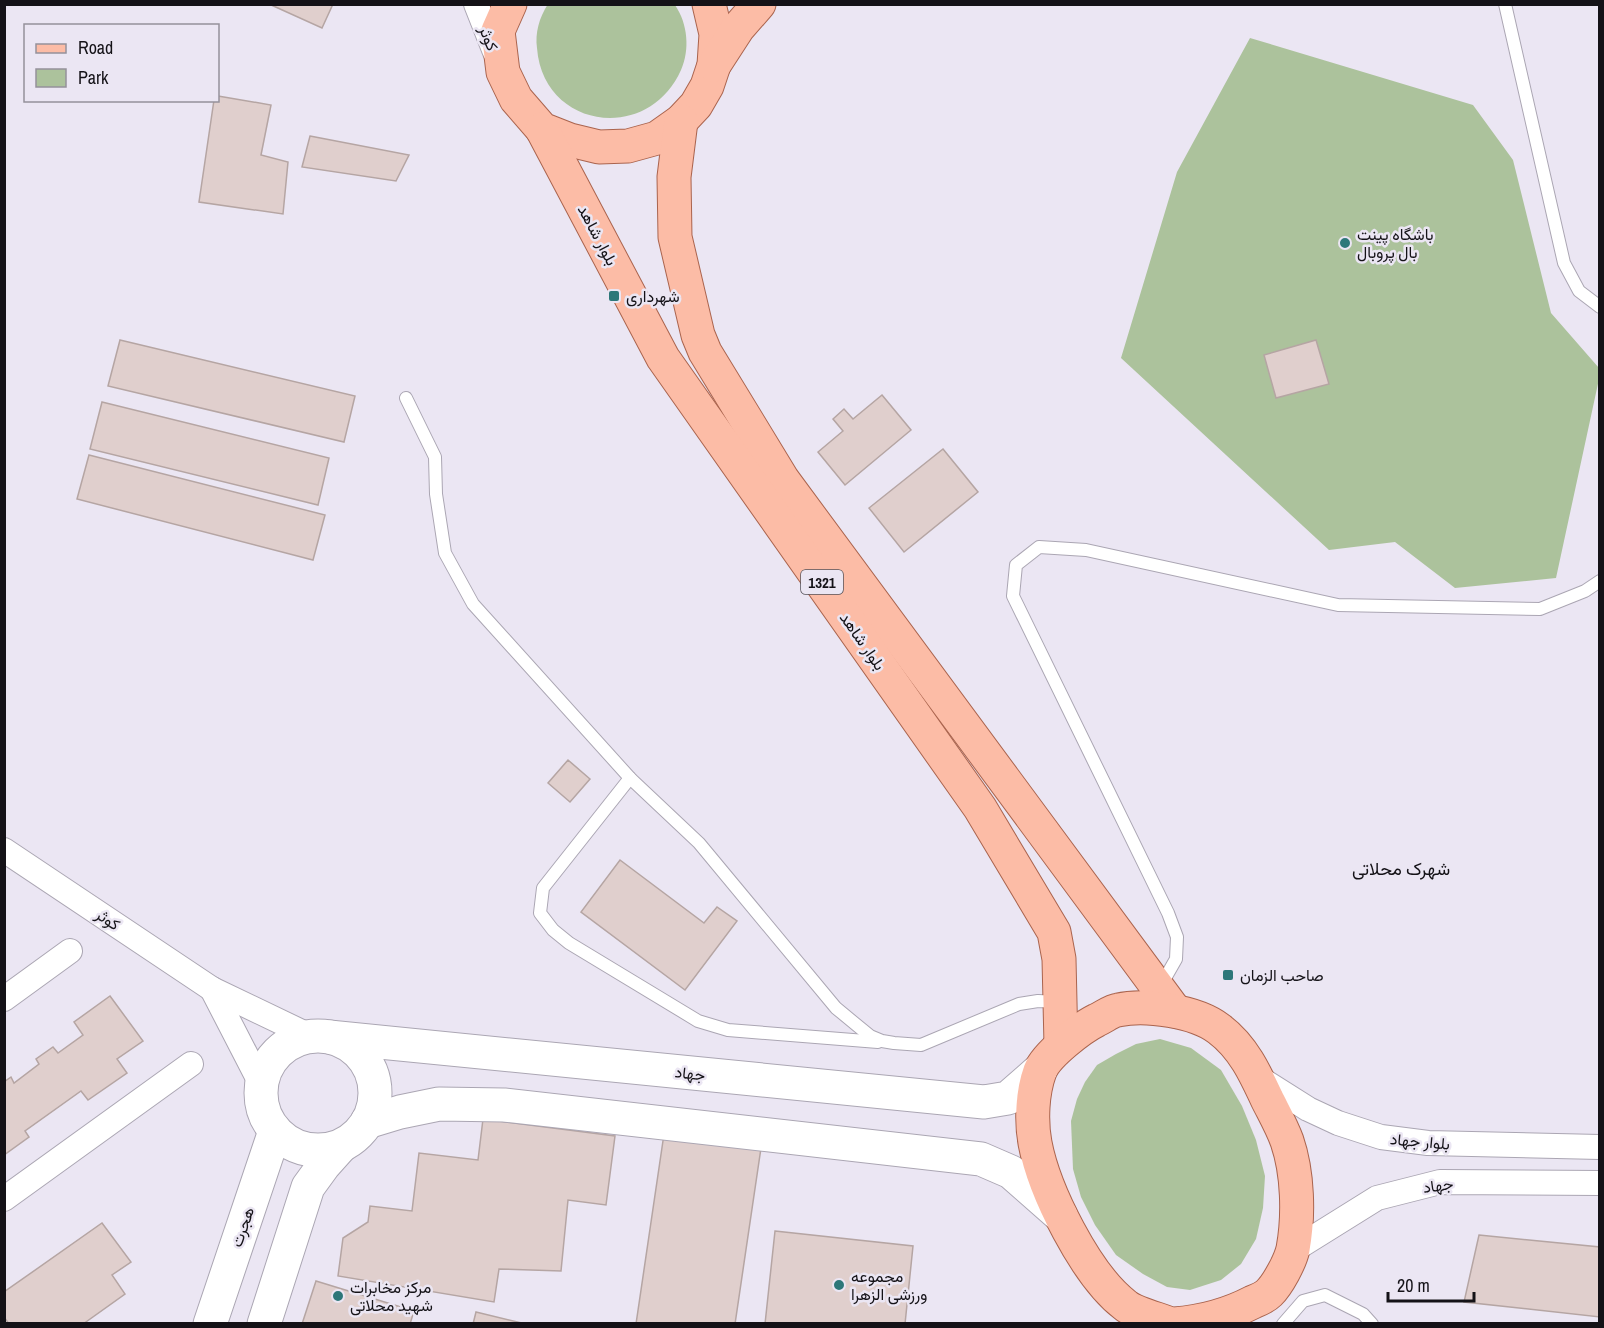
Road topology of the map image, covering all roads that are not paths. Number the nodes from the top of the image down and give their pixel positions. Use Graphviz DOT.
graph roads {
  1 [pos="476,4"];
  2 [pos="708,4"];
  3 [pos="759,4"];
  4 [pos="1506,4"];
  5 [pos="499,13"];
  6 [pos="714,65"];
  7 [pos="503,72"];
  8 [pos="681,121"];
  9 [pos="542,129"];
  10 [pos="1599,307"];
  11 [pos="406,398"];
  12 [pos="1599,581"];
  13 [pos="1585,591"];
  14 [pos="1599,592"];
  15 [pos="630,778"];
  16 [pos="4,850"];
  17 [pos="70,951"];
  18 [pos="212,989"];
  19 [pos="4,999"];
  20 [pos="1167,1000"];
  21 [pos="1060,1002"];
  22 [pos="320,1037"];
  23 [pos="894,1043"];
  24 [pos="1051,1057"];
  25 [pos="191,1064"];
  26 [pos="1256,1076"];
  27 [pos="261,1084"];
  28 [pos="367,1122"];
  29 [pos="275,1131"];
  30 [pos="341,1146"];
  31 [pos="1599,1147"];
  32 [pos="1599,1183"];
  33 [pos="4,1199"];
  34 [pos="1061,1216"];
  35 [pos="1288,1262"];
  36 [pos="1131,1315"];
  37 [pos="210,1323"];
  38 [pos="264,1323"];
  39 [pos="1173,1323"];
  40 [pos="1267,1323"];
  41 [pos="1283,1323"];
  42 [pos="1372,1323"];
  1 -- 7 [label="street, کوثر"];
  2 -- 6 [label="main road"];
  3 -- 6 [label="main road"];
  4 -- 10 [label="lane"];
  5 -- 7 [label="main road"];
  6 -- 8 [label="main road"];
  7 -- 9 [label="main road"];
  8 -- 9 [label="main road"];
  8 -- 20 [label="main road, بلوار شاهد / 1321"];
  9 -- 21 [label="main road, بلوار شاهد / 1321"];
  11 -- 15 [label="lane"];
  12 -- 13 [label="lane"];
  13 -- 14 [label="lane"];
  13 -- 20 [label="lane"];
  15 -- 23 [label="lane"];
  15 -- 23 [label="lane"];
  16 -- 18 [label="street, کوثر"];
  17 -- 19 [label="street"];
  18 -- 22 [label="street, کوثر"];
  18 -- 27 [label="street, کوثر"];
  20 -- 24 [label="main road"];
  20 -- 26 [label="main road"];
  21 -- 23 [label="lane"];
  21 -- 24 [label="main road, بلوار شاهد / 1321"];
  22 -- 24 [label="main road, جهاد"];
  22 -- 27 [label="main road"];
  22 -- 28 [label="main road"];
  24 -- 34 [label="main road, بلوار شاهد"];
  25 -- 33 [label="street"];
  26 -- 31 [label="street, بلوار جهاد"];
  26 -- 35 [label="main road"];
  27 -- 29 [label="main road"];
  28 -- 30 [label="main road"];
  28 -- 34 [label="main road"];
  29 -- 30 [label="main road"];
  29 -- 37 [label="main road, هجرت"];
  30 -- 38 [label="main road"];
  32 -- 35 [label="street, جهاد"];
  34 -- 36 [label="main road, بلوار شاهد"];
  35 -- 39 [label="main road"];
  35 -- 40 [label="main road"];
  36 -- 39 [label="main road"];
  41 -- 42 [label="lane"];
}
